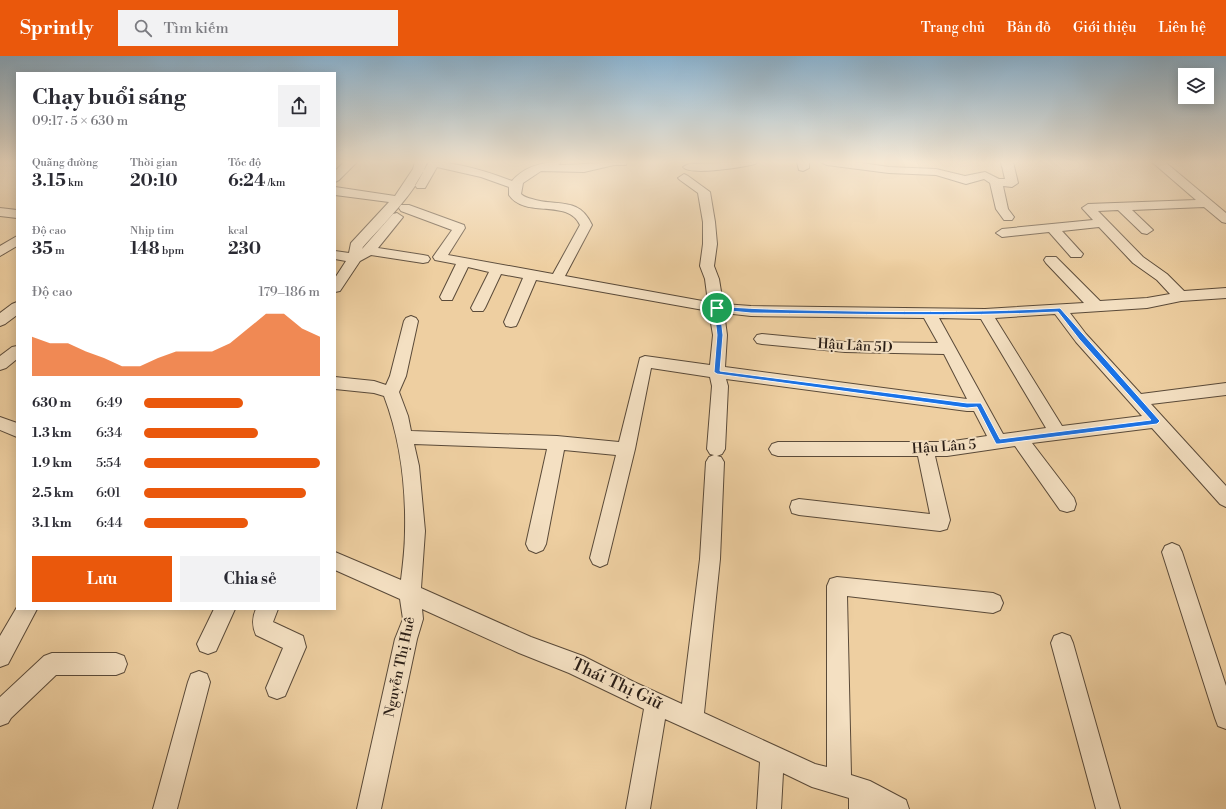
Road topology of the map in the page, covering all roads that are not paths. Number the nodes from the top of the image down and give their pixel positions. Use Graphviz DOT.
graph roads {
  1 [pos="366,197"];
  2 [pos="405,197"];
  3 [pos="407,197"];
  4 [pos="517,197"];
  5 [pos="705,197"];
  6 [pos="999,197"];
  7 [pos="1199,197"];
  8 [pos="1205,202"];
  9 [pos="401,204"];
  10 [pos="1122,207"];
  11 [pos="0,212"];
  12 [pos="16,214"];
  13 [pos="1008,217"];
  14 [pos="1226,219"];
  15 [pos="1103,223"];
  16 [pos="1052,228"];
  17 [pos="1147,230"];
  18 [pos="1002,233"];
  19 [pos="16,241"];
  20 [pos="369,251"];
  21 [pos="0,252"];
  22 [pos="1076,254"];
  23 [pos="336,255"];
  24 [pos="355,258"];
  25 [pos="423,259"];
  26 [pos="1051,260"];
  27 [pos="464,262"];
  28 [pos="497,269"];
  29 [pos="531,275"];
  30 [pos="557,279"];
  31 [pos="336,286"];
  32 [pos="1226,293"];
  33 [pos="1181,296"];
  34 [pos="447,297"];
  35 [pos="1097,307"];
  36 [pos="16,308"];
  37 [pos="478,308"];
  38 [pos="717,308"];
  39 [pos="1060,310"];
  40 [pos="929,313"];
  41 [pos="985,314"];
  42 [pos="0,320"];
  43 [pos="411,321"];
  44 [pos="511,322"];
  45 [pos="762,339"];
  46 [pos="948,349"];
  47 [pos="16,352"];
  48 [pos="0,364"];
  49 [pos="717,372"];
  50 [pos="336,383"];
  51 [pos="1226,389"];
  52 [pos="391,392"];
  53 [pos="1138,400"];
  54 [pos="978,404"];
  55 [pos="1157,421"];
  56 [pos="0,423"];
  57 [pos="16,430"];
  58 [pos="1058,433"];
  59 [pos="404,437"];
  60 [pos="1019,439"];
  61 [pos="556,442"];
  62 [pos="999,442"];
  63 [pos="626,449"];
  64 [pos="778,449"];
  65 [pos="925,450"];
  66 [pos="1226,500"];
  67 [pos="1067,504"];
  68 [pos="799,507"];
  69 [pos="536,544"];
  70 [pos="1172,552"];
  71 [pos="600,558"];
  72 [pos="336,561"];
  73 [pos="410,592"];
  74 [pos="993,603"];
  75 [pos="26,610"];
  76 [pos="225,610"];
  77 [pos="267,610"];
  78 [pos="1062,642"];
  79 [pos="208,644"];
  80 [pos="0,656"];
  81 [pos="116,664"];
  82 [pos="199,682"];
  83 [pos="277,688"];
  84 [pos="656,703"];
  85 [pos="0,715"];
  86 [pos="1226,718"];
  87 [pos="692,719"];
  88 [pos="772,755"];
  89 [pos="854,794"];
  90 [pos="165,809"];
  91 [pos="369,809"];
  92 [pos="638,809"];
  93 [pos="769,809"];
  94 [pos="897,809"];
  95 [pos="1108,809"];
  1 -- 9 [label="street"];
  2 -- 9 [label="street"];
  3 -- 9 [label="street"];
  4 -- 30 [label="street"];
  5 -- 38 [label="street"];
  6 -- 13 [label="street"];
  7 -- 8 [label="street"];
  8 -- 10 [label="street"];
  8 -- 14 [label="street"];
  9 -- 20 [label="street"];
  9 -- 24 [label="street"];
  9 -- 27 [label="street"];
  10 -- 15 [label="street"];
  10 -- 17 [label="street"];
  11 -- 12 [label="street"];
  15 -- 16 [label="street"];
  15 -- 33 [label="street"];
  16 -- 18 [label="street"];
  16 -- 22 [label="street"];
  19 -- 21 [label="street"];
  20 -- 24 [label="street"];
  20 -- 25 [label="street"];
  23 -- 24 [label="street"];
  24 -- 31 [label="street"];
  26 -- 35 [label="street"];
  27 -- 28 [label="street"];
  27 -- 34 [label="street"];
  28 -- 29 [label="street"];
  28 -- 37 [label="street"];
  29 -- 30 [label="street"];
  29 -- 44 [label="street"];
  30 -- 38 [label="street"];
  32 -- 33 [label="street"];
  33 -- 35 [label="street"];
  35 -- 39 [label="street"];
  36 -- 42 [label="street"];
  38 -- 40 [label="street"];
  38 -- 49 [label="street"];
  39 -- 41 [label="street"];
  39 -- 53 [label="street"];
  40 -- 41 [label="street"];
  40 -- 46 [label="street"];
  41 -- 58 [label="street"];
  43 -- 52 [label="street"];
  45 -- 46 [label="street, Hậu Lân 5D"];
  46 -- 54 [label="street"];
  47 -- 48 [label="street"];
  49 -- 54 [label="street"];
  49 -- 63 [label="street"];
  49 -- 87 [label="street"];
  50 -- 52 [label="street"];
  51 -- 53 [label="street"];
  52 -- 59 [label="street, Nguyễn Thị Huê"];
  53 -- 55 [label="street"];
  54 -- 62 [label="street"];
  55 -- 58 [label="street, Hậu Lân 5"];
  55 -- 66 [label="street"];
  56 -- 57 [label="street"];
  58 -- 60 [label="street, Hậu Lân 5"];
  59 -- 61 [label="street"];
  59 -- 73 [label="street, Nguyễn Thị Huê"];
  60 -- 62 [label="street, Hậu Lân 5"];
  60 -- 67 [label="street"];
  61 -- 63 [label="street"];
  61 -- 69 [label="street"];
  62 -- 65 [label="street, Hậu Lân 5"];
  63 -- 71 [label="street"];
  64 -- 65 [label="street, Hậu Lân 5"];
  65 -- 68 [label="street"];
  70 -- 86 [label="street"];
  72 -- 73 [label="street, Thái Thị Giữ"];
  73 -- 84 [label="street, Thái Thị Giữ"];
  73 -- 91 [label="street, Nguyễn Thị Huê"];
  74 -- 89 [label="street"];
  75 -- 80 [label="street"];
  76 -- 79 [label="street"];
  77 -- 83 [label="street"];
  78 -- 95 [label="street"];
  81 -- 85 [label="street"];
  82 -- 90 [label="street"];
  84 -- 87 [label="street, Thái Thị Giữ"];
  84 -- 92 [label="street"];
  87 -- 88 [label="street, Thái Thị Giữ"];
  88 -- 89 [label="street, Thái Thị Giữ"];
  88 -- 93 [label="street"];
  89 -- 94 [label="street, Thái Thị Giữ"];
}
